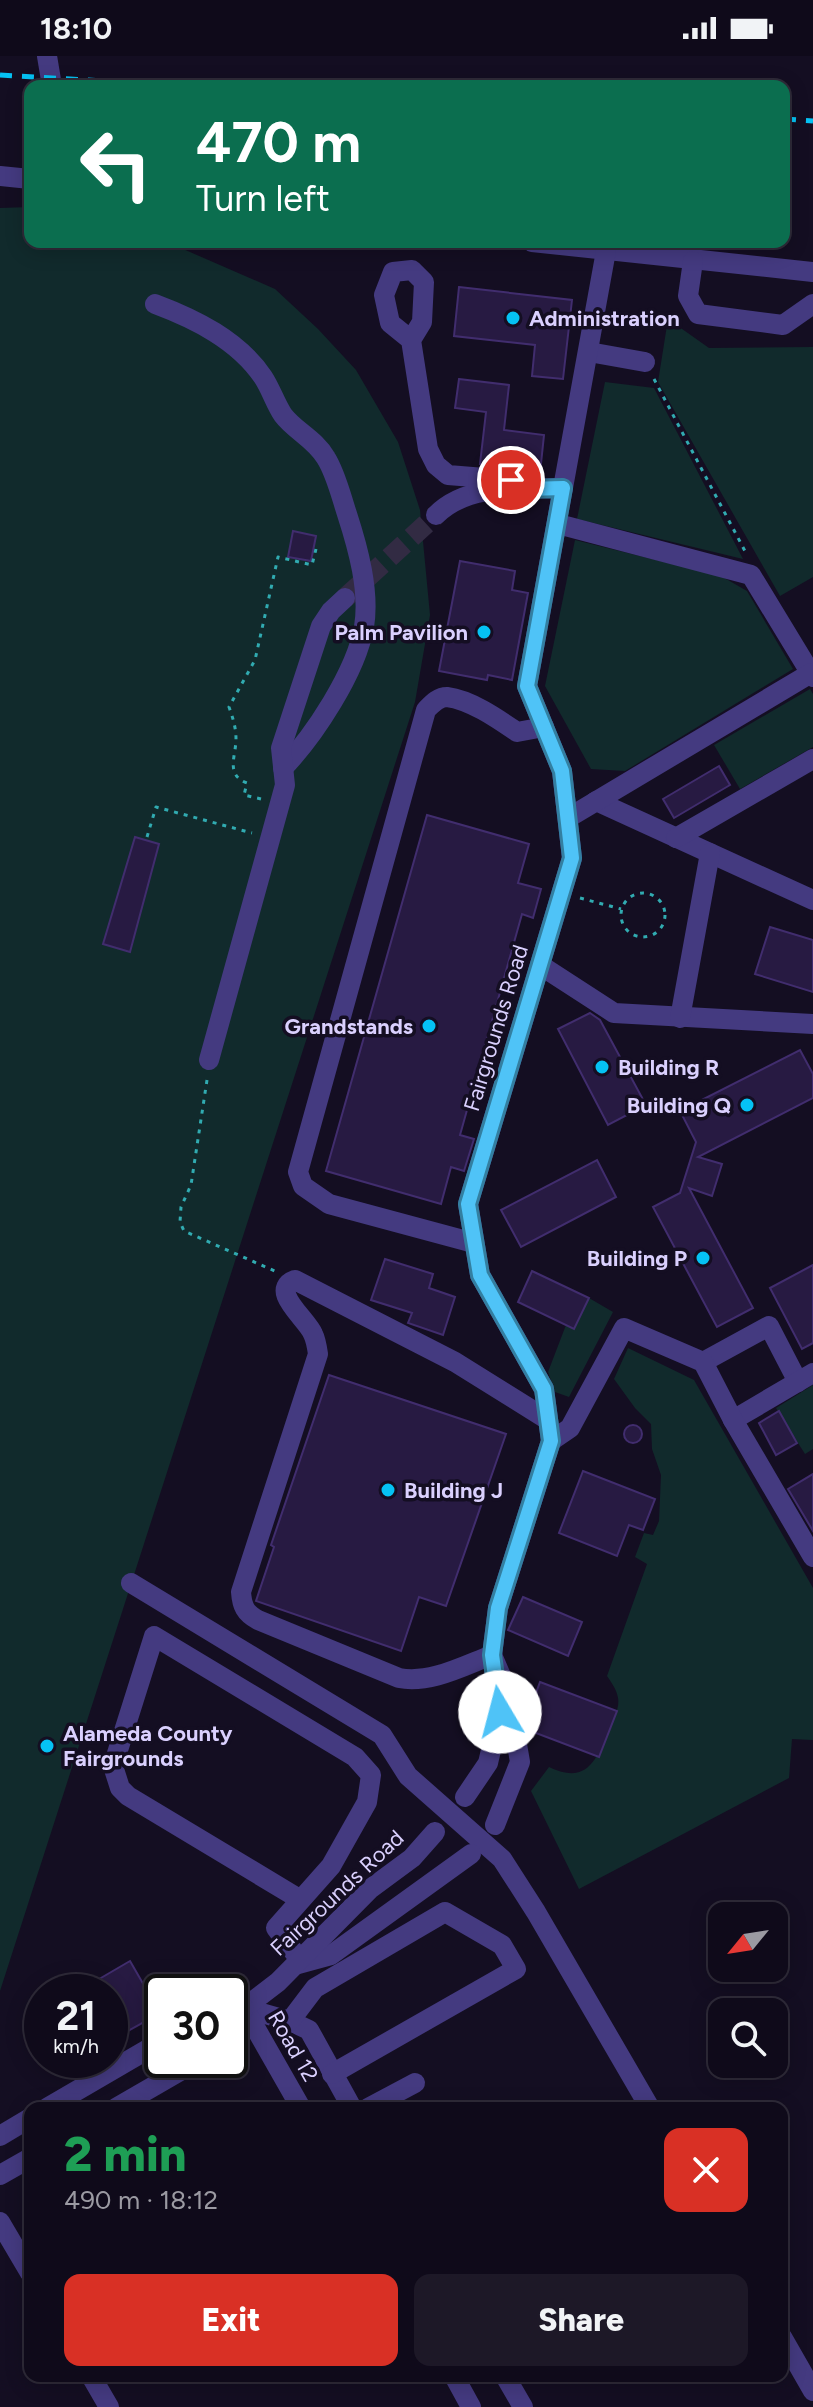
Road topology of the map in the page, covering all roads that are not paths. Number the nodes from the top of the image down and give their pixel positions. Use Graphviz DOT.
graph roads {
  1 [pos="47,56"];
  2 [pos="51,80"];
  3 [pos="0,176"];
  4 [pos="24,178"];
  5 [pos="581,248"];
  6 [pos="606,251"];
  7 [pos="693,261"];
  8 [pos="813,272"];
  9 [pos="155,304"];
  10 [pos="813,304"];
  11 [pos="411,340"];
  12 [pos="589,352"];
  13 [pos="645,362"];
  14 [pos="563,488"];
  15 [pos="527,489"];
  16 [pos="436,515"];
  17 [pos="558,524"];
  18 [pos="345,598"];
  19 [pos="812,675"];
  20 [pos="544,727"];
  21 [pos="813,759"];
  22 [pos="283,768"];
  23 [pos="596,801"];
  24 [pos="568,818"];
  25 [pos="676,838"];
  26 [pos="710,853"];
  27 [pos="813,900"];
  28 [pos="540,965"];
  29 [pos="680,1018"];
  30 [pos="813,1024"];
  31 [pos="209,1060"];
  32 [pos="474,1243"];
  33 [pos="703,1362"];
  34 [pos="806,1377"];
  35 [pos="548,1420"];
  36 [pos="733,1420"];
  37 [pos="551,1441"];
  38 [pos="813,1557"];
  39 [pos="131,1583"];
  40 [pos="492,1655"];
  41 [pos="465,1797"];
  42 [pos="495,1825"];
  43 [pos="435,1832"];
  44 [pos="471,1854"];
  45 [pos="301,1900"];
  46 [pos="297,1963"];
  47 [pos="248,2001"];
  48 [pos="248,2011"];
  49 [pos="290,2021"];
  50 [pos="248,2025"];
  51 [pos="144,2051"];
  52 [pos="332,2074"];
  53 [pos="168,2078"];
  54 [pos="415,2083"];
  55 [pos="57,2102"];
  56 [pos="126,2102"];
  57 [pos="297,2102"];
  58 [pos="348,2102"];
  59 [pos="379,2102"];
  60 [pos="647,2102"];
  61 [pos="24,2122"];
  62 [pos="0,2136"];
  63 [pos="24,2161"];
  64 [pos="0,2175"];
  65 [pos="0,2222"];
  66 [pos="24,2263"];
  67 [pos="788,2347"];
  68 [pos="94,2382"];
  69 [pos="457,2382"];
  70 [pos="508,2382"];
  71 [pos="813,2391"];
  72 [pos="109,2407"];
  73 [pos="471,2407"];
  74 [pos="523,2407"];
  1 -- 2 [label="street"];
  3 -- 4 [label="street"];
  5 -- 6 [label="street"];
  6 -- 7 [label="street"];
  6 -- 12 [label="street, Fairgrounds Road"];
  7 -- 8 [label="street"];
  7 -- 10 [label="street"];
  9 -- 22 [label="street"];
  11 -- 15 [label="street"];
  12 -- 13 [label="street"];
  12 -- 14 [label="street, Fairgrounds Road"];
  14 -- 15 [label="street"];
  14 -- 17 [label="street, Fairgrounds Road"];
  15 -- 16 [label="street"];
  17 -- 19 [label="street"];
  17 -- 20 [label="street, Fairgrounds Road"];
  18 -- 22 [label="street"];
  19 -- 23 [label="street"];
  20 -- 24 [label="street, Fairgrounds Road"];
  20 -- 32 [label="street"];
  21 -- 25 [label="street"];
  22 -- 31 [label="street"];
  23 -- 24 [label="street"];
  23 -- 25 [label="street"];
  24 -- 28 [label="street, Fairgrounds Road"];
  25 -- 26 [label="street"];
  26 -- 27 [label="street"];
  26 -- 29 [label="street"];
  28 -- 29 [label="street"];
  28 -- 32 [label="street, Fairgrounds Road"];
  29 -- 30 [label="street"];
  32 -- 35 [label="street, Fairgrounds Road"];
  33 -- 34 [label="street"];
  33 -- 36 [label="street"];
  33 -- 37 [label="street"];
  34 -- 36 [label="street"];
  35 -- 37 [label="street, Fairgrounds Road"];
  35 -- 40 [label="street"];
  36 -- 38 [label="street"];
  37 -- 40 [label="street, Fairgrounds Road"];
  39 -- 60 [label="street"];
  40 -- 41 [label="street, Fairgrounds Road"];
  40 -- 42 [label="street"];
  43 -- 46 [label="street, Fairgrounds Road"];
  44 -- 46 [label="street"];
  45 -- 45 [label="street"];
  45 -- 46 [label="street"];
  46 -- 47 [label="street, Fairgrounds Road"];
  48 -- 49 [label="street"];
  49 -- 52 [label="street"];
  49 -- 52 [label="street"];
  50 -- 57 [label="street, Road 12"];
  51 -- 55 [label="street"];
  52 -- 58 [label="street"];
  53 -- 56 [label="street"];
  54 -- 59 [label="street"];
  61 -- 62 [label="street"];
  63 -- 64 [label="street"];
  65 -- 66 [label="street"];
  67 -- 71 [label="street"];
  68 -- 72 [label="street"];
  69 -- 73 [label="street"];
  70 -- 74 [label="street"];
}
